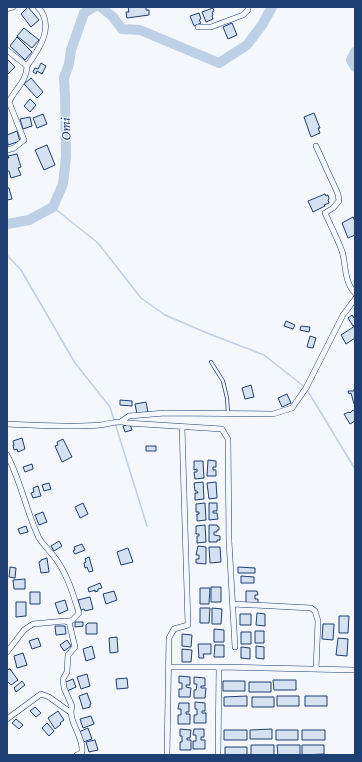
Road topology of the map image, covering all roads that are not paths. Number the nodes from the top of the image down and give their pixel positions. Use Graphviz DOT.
graph roads {
  1 [pos="13,7"];
  2 [pos="38,7"];
  3 [pos="248,7"];
  4 [pos="7,9"];
  5 [pos="198,27"];
  6 [pos="7,50"];
  7 [pos="27,66"];
  8 [pos="316,146"];
  9 [pos="7,150"];
  10 [pos="355,293"];
  11 [pos="355,299"];
  12 [pos="211,362"];
  13 [pos="228,414"];
  14 [pos="120,422"];
  15 [pos="7,424"];
  16 [pos="182,427"];
  17 [pos="7,455"];
  18 [pos="233,604"];
  19 [pos="69,622"];
  20 [pos="235,647"];
  21 [pos="7,652"];
  22 [pos="219,667"];
  23 [pos="169,668"];
  24 [pos="316,669"];
  25 [pos="355,670"];
  26 [pos="70,712"];
  27 [pos="7,719"];
  28 [pos="77,755"];
  29 [pos="167,755"];
  30 [pos="218,755"];
  1 -- 4 [label="street"];
  2 -- 7 [label="street"];
  3 -- 5 [label="street"];
  6 -- 7 [label="street"];
  7 -- 9 [label="street"];
  8 -- 10 [label="street"];
  11 -- 13 [label="street"];
  12 -- 13 [label="lane"];
  13 -- 14 [label="street"];
  14 -- 15 [label="street"];
  14 -- 16 [label="street"];
  16 -- 18 [label="street"];
  16 -- 23 [label="street"];
  17 -- 19 [label="street"];
  18 -- 20 [label="street"];
  18 -- 24 [label="street"];
  19 -- 21 [label="street"];
  19 -- 26 [label="street"];
  22 -- 23 [label="street"];
  22 -- 24 [label="street"];
  22 -- 30 [label="street"];
  23 -- 29 [label="street"];
  24 -- 25 [label="street"];
  26 -- 27 [label="street"];
  26 -- 28 [label="street"];
}
